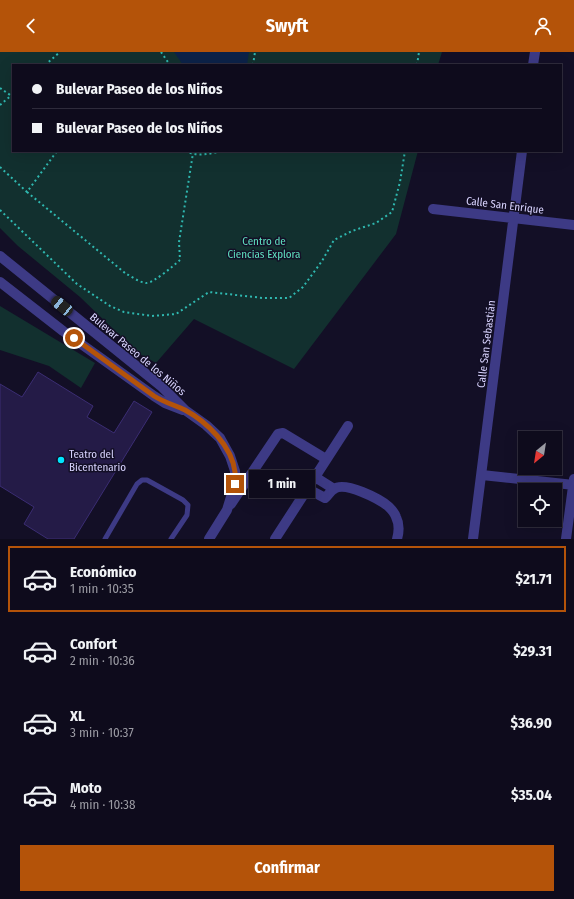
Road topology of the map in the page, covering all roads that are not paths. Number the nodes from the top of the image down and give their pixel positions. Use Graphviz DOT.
graph roads {
  1 [pos="535,52"];
  2 [pos="533,64"];
  3 [pos="522,152"];
  4 [pos="433,209"];
  5 [pos="513,219"];
  6 [pos="574,225"];
  7 [pos="0,256"];
  8 [pos="0,282"];
  9 [pos="185,410"];
  10 [pos="348,426"];
  11 [pos="326,459"];
  12 [pos="482,475"];
  13 [pos="315,477"];
  14 [pos="574,483"];
  15 [pos="334,488"];
  16 [pos="308,489"];
  17 [pos="227,510"];
  18 [pos="105,539"];
  19 [pos="171,539"];
  20 [pos="209,539"];
  21 [pos="276,539"];
  22 [pos="397,539"];
  23 [pos="473,539"];
  24 [pos="566,539"];
  1 -- 2 [label="street"];
  3 -- 5 [label="street, Calle San Sebastián"];
  4 -- 5 [label="street, Calle San Enrique"];
  5 -- 6 [label="street, Calle San Enrique"];
  5 -- 12 [label="street, Calle San Sebastián"];
  7 -- 9 [label="street, Bulevar Paseo de los Niños"];
  8 -- 9 [label="street, Bulevar Paseo de los Niños"];
  9 -- 17 [label="street, Bulevar Paseo de los Niños"];
  10 -- 11 [label="street"];
  11 -- 13 [label="street"];
  11 -- 17 [label="street"];
  12 -- 14 [label="street"];
  12 -- 23 [label="street, Calle San Sebastián"];
  13 -- 15 [label="street"];
  13 -- 16 [label="street"];
  14 -- 24 [label="street"];
  15 -- 16 [label="street"];
  15 -- 22 [label="street"];
  16 -- 21 [label="street"];
  17 -- 20 [label="street, Bulevar Paseo de los Niños"];
  18 -- 19 [label="lane"];
}
